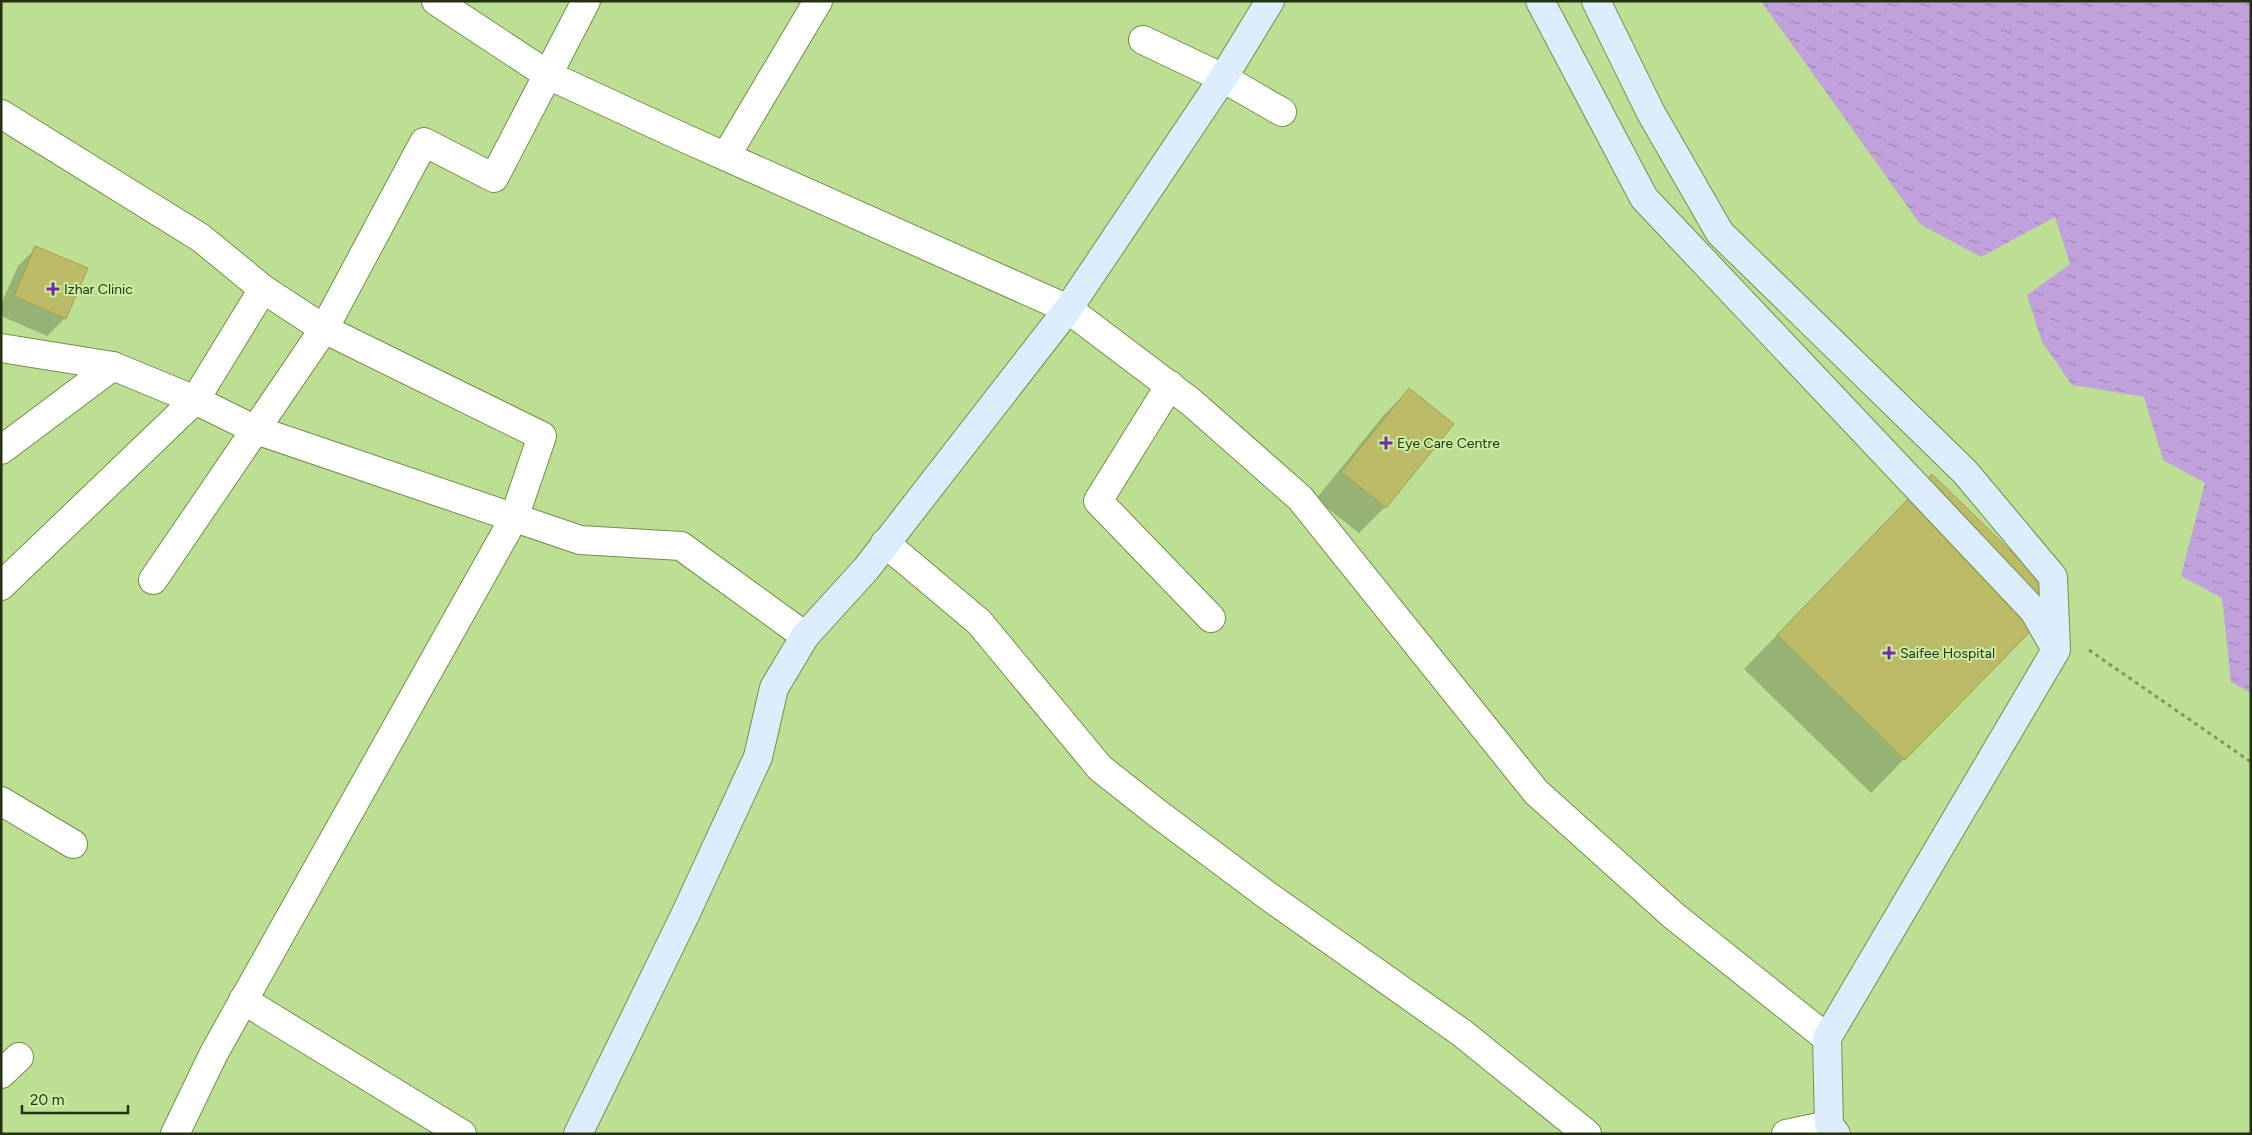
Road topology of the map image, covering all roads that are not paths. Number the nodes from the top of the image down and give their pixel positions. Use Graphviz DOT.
graph roads {
  1 [pos="436,1"];
  2 [pos="586,1"];
  3 [pos="818,1"];
  4 [pos="1270,1"];
  5 [pos="1540,1"];
  6 [pos="1596,1"];
  7 [pos="1143,40"];
  8 [pos="548,75"];
  9 [pos="1223,78"];
  10 [pos="1282,112"];
  11 [pos="1,114"];
  12 [pos="726,156"];
  13 [pos="263,288"];
  14 [pos="1068,308"];
  15 [pos="324,329"];
  16 [pos="1,348"];
  17 [pos="113,366"];
  18 [pos="1170,385"];
  19 [pos="195,400"];
  20 [pos="256,430"];
  21 [pos="1,450"];
  22 [pos="514,518"];
  23 [pos="885,543"];
  24 [pos="153,580"];
  25 [pos="1,586"];
  26 [pos="2044,603"];
  27 [pos="1211,618"];
  28 [pos="805,636"];
  29 [pos="1,802"];
  30 [pos="73,844"];
  31 [pos="243,1000"];
  32 [pos="1827,1038"];
  33 [pos="1832,1130"];
  34 [pos="175,1134"];
  35 [pos="462,1134"];
  36 [pos="578,1134"];
  37 [pos="1587,1134"];
  38 [pos="1786,1134"];
  1 -- 8 [label="street"];
  2 -- 8 [label="street"];
  3 -- 12 [label="street"];
  4 -- 9 [label="main road"];
  5 -- 26 [label="main road"];
  6 -- 26 [label="main road"];
  7 -- 9 [label="street"];
  8 -- 12 [label="street"];
  8 -- 15 [label="street"];
  9 -- 10 [label="street"];
  9 -- 14 [label="main road"];
  11 -- 13 [label="street"];
  12 -- 14 [label="street"];
  13 -- 15 [label="street"];
  13 -- 19 [label="street"];
  14 -- 18 [label="street"];
  14 -- 23 [label="main road"];
  15 -- 20 [label="street"];
  15 -- 22 [label="street"];
  16 -- 17 [label="street"];
  17 -- 19 [label="street"];
  17 -- 21 [label="street"];
  18 -- 27 [label="street"];
  18 -- 32 [label="street"];
  19 -- 20 [label="street"];
  19 -- 25 [label="street"];
  20 -- 22 [label="street"];
  20 -- 24 [label="street"];
  22 -- 28 [label="street"];
  22 -- 31 [label="street"];
  23 -- 28 [label="main road"];
  23 -- 37 [label="street"];
  26 -- 32 [label="main road"];
  28 -- 36 [label="main road"];
  29 -- 30 [label="street"];
  31 -- 34 [label="street"];
  31 -- 35 [label="street"];
  32 -- 33 [label="main road"];
  33 -- 38 [label="street"];
}
